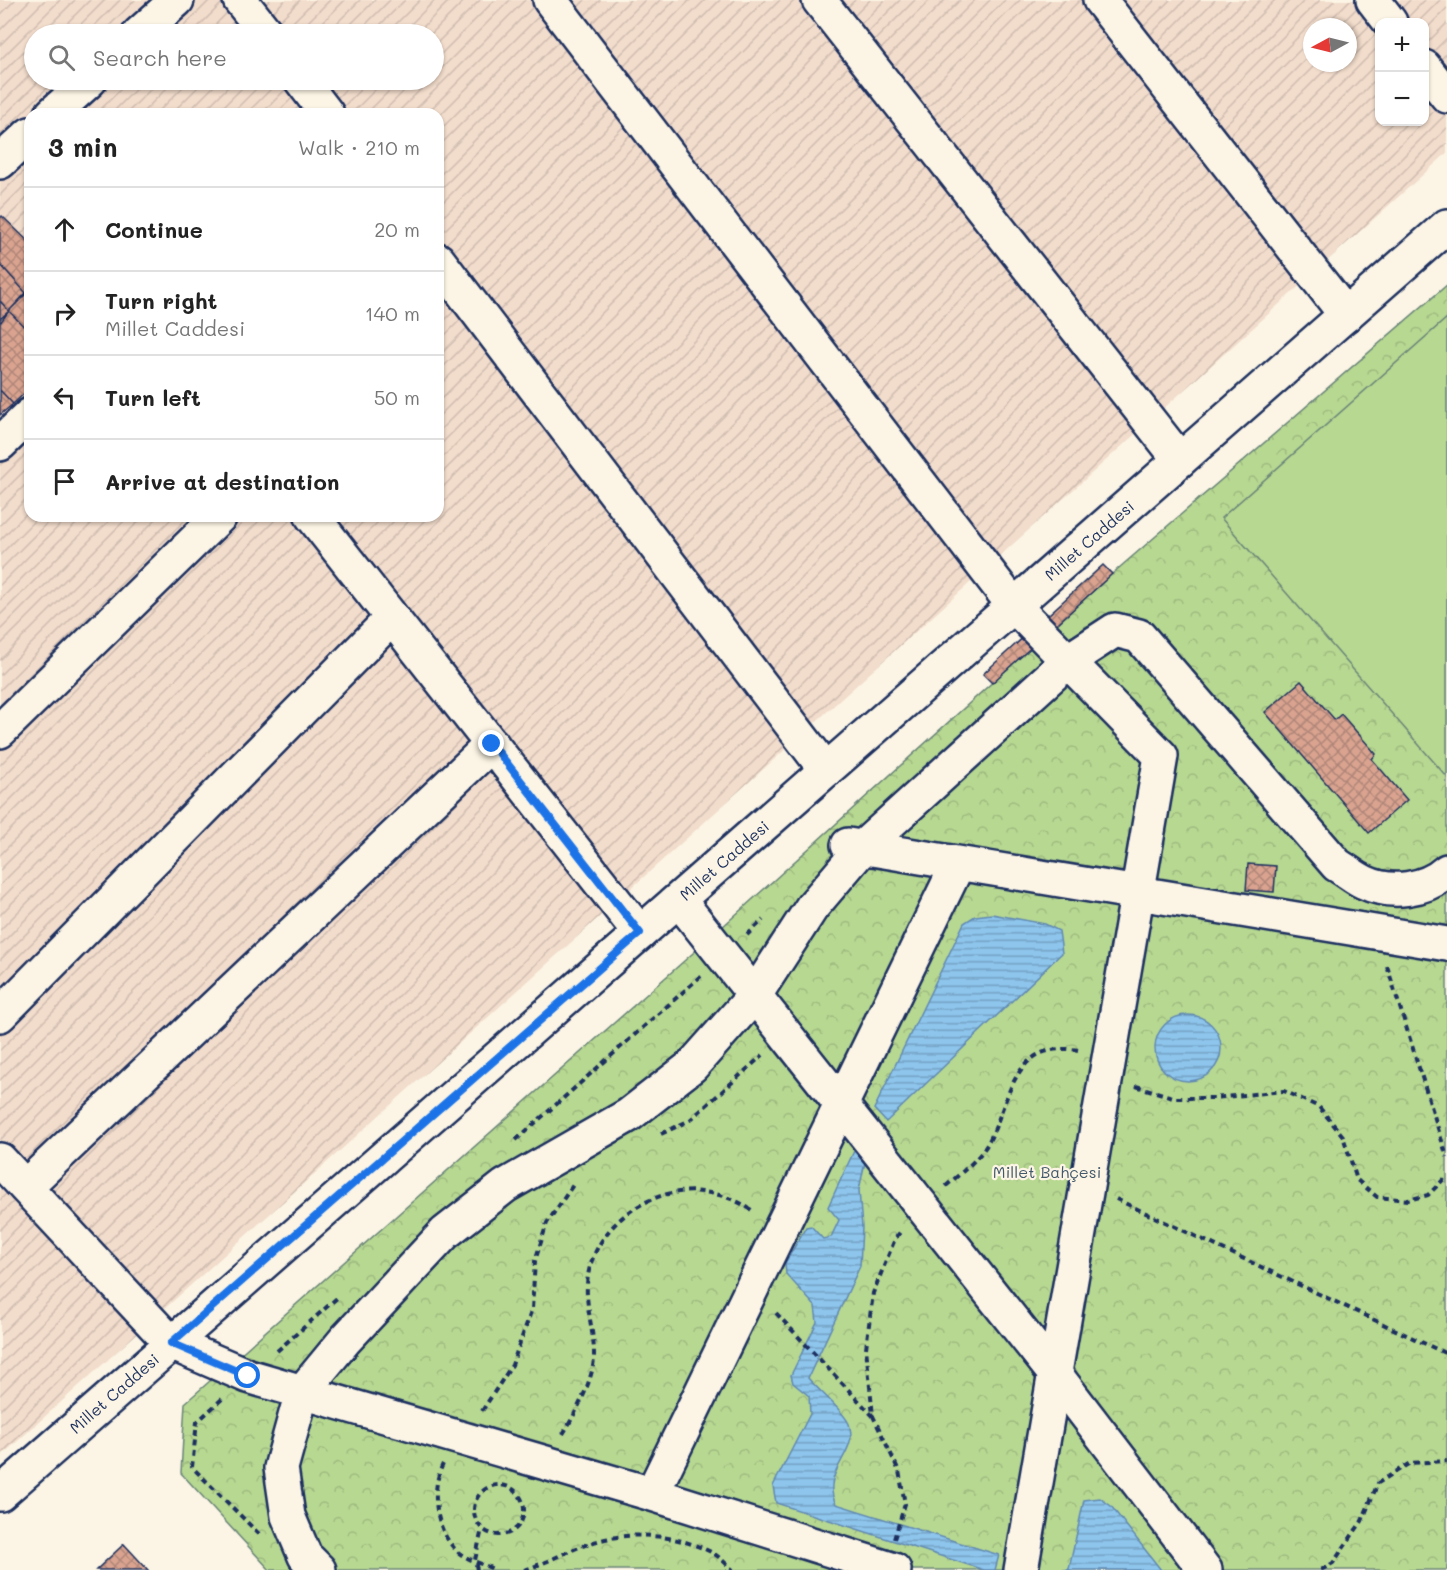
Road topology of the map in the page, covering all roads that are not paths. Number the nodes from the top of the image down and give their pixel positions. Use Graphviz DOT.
graph roads {
  1 [pos="177,0"];
  2 [pos="240,0"];
  3 [pos="550,0"];
  4 [pos="819,0"];
  5 [pos="1100,0"];
  6 [pos="1373,0"];
  7 [pos="1387,18"];
  8 [pos="150,24"];
  9 [pos="259,24"];
  10 [pos="1429,72"];
  11 [pos="79,90"];
  12 [pos="309,90"];
  13 [pos="1447,96"];
  14 [pos="59,108"];
  15 [pos="322,108"];
  16 [pos="1447,226"];
  17 [pos="444,268"];
  18 [pos="1346,315"];
  19 [pos="24,421"];
  20 [pos="0,444"];
  21 [pos="1180,460"];
  22 [pos="214,522"];
  23 [pos="317,522"];
  24 [pos="1014,606"];
  25 [pos="392,618"];
  26 [pos="1069,660"];
  27 [pos="0,731"];
  28 [pos="492,744"];
  29 [pos="826,770"];
  30 [pos="853,846"];
  31 [pos="958,864"];
  32 [pos="1447,871"];
  33 [pos="1137,891"];
  34 [pos="679,900"];
  35 [pos="640,933"];
  36 [pos="1447,944"];
  37 [pos="755,995"];
  38 [pos="0,1015"];
  39 [pos="841,1105"];
  40 [pos="0,1160"];
  41 [pos="25,1187"];
  42 [pos="171,1343"];
  43 [pos="1055,1374"];
  44 [pos="302,1392"];
  45 [pos="0,1494"];
  46 [pos="652,1494"];
  47 [pos="893,1555"];
  48 [pos="319,1570"];
  49 [pos="1021,1570"];
  50 [pos="1205,1570"];
  1 -- 8 [label="street"];
  2 -- 9 [label="street"];
  3 -- 24 [label="street"];
  4 -- 21 [label="street"];
  5 -- 18 [label="street"];
  6 -- 7 [label="street"];
  10 -- 13 [label="street"];
  11 -- 14 [label="street"];
  12 -- 15 [label="street"];
  16 -- 18 [label="street, Millet Caddesi"];
  17 -- 29 [label="street"];
  18 -- 21 [label="street, Millet Caddesi"];
  19 -- 20 [label="street"];
  21 -- 24 [label="street, Millet Caddesi"];
  22 -- 27 [label="street"];
  23 -- 25 [label="street"];
  24 -- 26 [label="street"];
  24 -- 29 [label="street, Millet Caddesi"];
  25 -- 28 [label="street"];
  25 -- 38 [label="street"];
  26 -- 30 [label="street"];
  26 -- 32 [label="street"];
  26 -- 33 [label="street"];
  28 -- 35 [label="street"];
  28 -- 41 [label="street"];
  29 -- 34 [label="street, Millet Caddesi"];
  30 -- 31 [label="street"];
  30 -- 37 [label="street"];
  31 -- 33 [label="street"];
  31 -- 39 [label="street"];
  33 -- 36 [label="street"];
  33 -- 43 [label="street"];
  34 -- 35 [label="street, Millet Caddesi"];
  34 -- 37 [label="street"];
  35 -- 42 [label="street, Millet Caddesi"];
  37 -- 39 [label="street"];
  37 -- 44 [label="street"];
  39 -- 43 [label="street"];
  39 -- 46 [label="street"];
  40 -- 41 [label="street"];
  41 -- 42 [label="street"];
  42 -- 44 [label="street"];
  42 -- 45 [label="street, Millet Caddesi"];
  43 -- 49 [label="street"];
  43 -- 50 [label="street"];
  44 -- 46 [label="street"];
  44 -- 48 [label="street"];
  46 -- 47 [label="street"];
}
